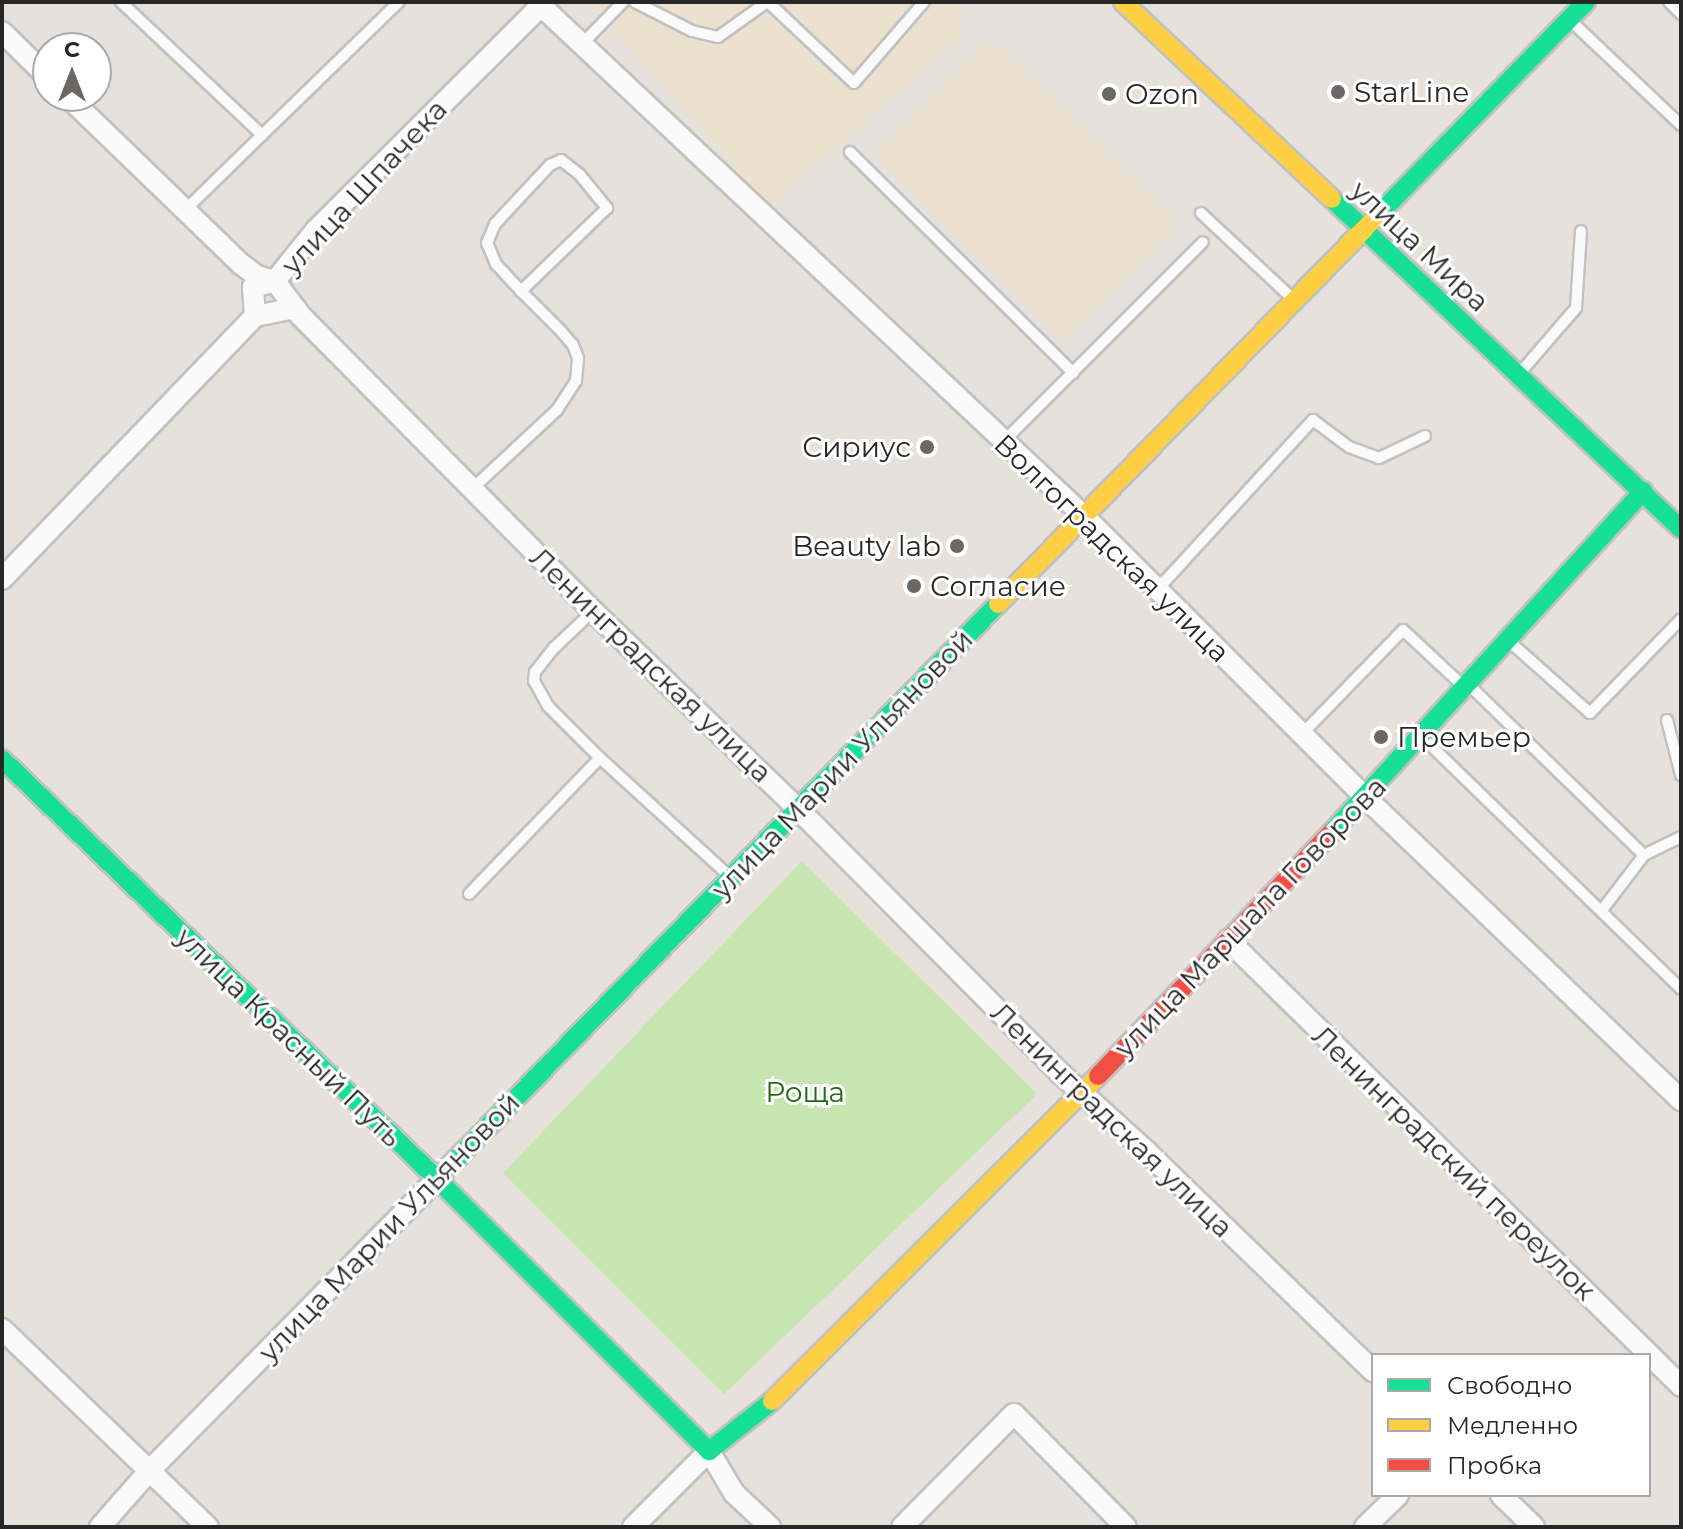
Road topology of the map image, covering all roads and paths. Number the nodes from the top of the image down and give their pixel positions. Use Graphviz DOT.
graph roads {
  1 [pos="121,2"];
  2 [pos="399,2"];
  3 [pos="623,2"];
  4 [pos="635,2"];
  5 [pos="768,2"];
  6 [pos="924,2"];
  7 [pos="1123,2"];
  8 [pos="1586,2"];
  9 [pos="1669,2"];
  10 [pos="541,3"];
  11 [pos="1681,14"];
  12 [pos="1569,19"];
  13 [pos="2,32"];
  14 [pos="582,44"];
  15 [pos="32,61"];
  16 [pos="83,112"];
  17 [pos="1681,125"];
  18 [pos="262,135"];
  19 [pos="850,152"];
  20 [pos="184,211"];
  21 [pos="1201,213"];
  22 [pos="1362,231"];
  23 [pos="1581,231"];
  24 [pos="1203,242"];
  25 [pos="275,281"];
  26 [pos="521,291"];
  27 [pos="1294,300"];
  28 [pos="295,308"];
  29 [pos="255,316"];
  30 [pos="1073,373"];
  31 [pos="1517,375"];
  32 [pos="1425,436"];
  33 [pos="1004,441"];
  34 [pos="473,488"];
  35 [pos="1643,491"];
  36 [pos="1085,517"];
  37 [pos="1681,529"];
  38 [pos="2,579"];
  39 [pos="1157,590"];
  40 [pos="593,611"];
  41 [pos="1681,619"];
  42 [pos="1508,640"];
  43 [pos="1467,686"];
  44 [pos="1667,720"];
  45 [pos="1302,734"];
  46 [pos="1422,737"];
  47 [pos="600,758"];
  48 [pos="2,759"];
  49 [pos="1681,775"];
  50 [pos="1365,797"];
  51 [pos="798,809"];
  52 [pos="1681,837"];
  53 [pos="1644,855"];
  54 [pos="731,878"];
  55 [pos="469,894"];
  56 [pos="1602,910"];
  57 [pos="1228,940"];
  58 [pos="1681,989"];
  59 [pos="1081,1093"];
  60 [pos="1681,1100"];
  61 [pos="437,1179"];
  62 [pos="2,1329"];
  63 [pos="1647,1353"];
  64 [pos="1651,1356"];
  65 [pos="1371,1369"];
  66 [pos="1681,1386"];
  67 [pos="709,1451"];
  68 [pos="150,1470"];
  69 [pos="1396,1497"];
  70 [pos="1503,1497"];
  71 [pos="100,1527"];
  72 [pos="208,1527"];
  73 [pos="633,1527"];
  74 [pos="770,1527"];
  75 [pos="902,1527"];
  76 [pos="1126,1527"];
  77 [pos="1365,1527"];
  78 [pos="1534,1527"];
  1 -- 18 [label="lane"];
  2 -- 18 [label="lane"];
  3 -- 14 [label="lane"];
  4 -- 5 [label="lane"];
  5 -- 6 [label="lane"];
  7 -- 22 [label="street, улица Мира"];
  8 -- 12 [label="street, улица Марии Ульяновой"];
  9 -- 11 [label="lane"];
  10 -- 14 [label="street, Волгоградская улица"];
  10 -- 25 [label="street, улица Шпачека"];
  12 -- 17 [label="lane"];
  12 -- 22 [label="street, улица Марии Ульяновой"];
  13 -- 15 [label="street"];
  14 -- 33 [label="street, Волгоградская улица"];
  16 -- 20 [label="street, Ленинградская улица"];
  18 -- 20 [label="lane"];
  19 -- 30 [label="lane"];
  20 -- 25 [label="street, Ленинградская улица"];
  21 -- 27 [label="lane"];
  22 -- 27 [label="street, улица Марии Ульяновой"];
  22 -- 31 [label="street, улица Мира"];
  23 -- 31 [label="lane"];
  24 -- 30 [label="lane"];
  25 -- 28 [label="street, Ленинградская улица"];
  25 -- 29 [label="street, улица Шпачека"];
  26 -- 26 [label="lane"];
  26 -- 34 [label="lane"];
  27 -- 36 [label="street, улица Марии Ульяновой"];
  28 -- 29 [label="street"];
  28 -- 34 [label="street, Ленинградская улица"];
  29 -- 38 [label="street, улица Шпачека"];
  30 -- 33 [label="lane"];
  31 -- 35 [label="street, улица Мира"];
  32 -- 39 [label="lane"];
  33 -- 36 [label="street, Волгоградская улица"];
  34 -- 40 [label="street, Ленинградская улица"];
  35 -- 37 [label="street, улица Мира"];
  35 -- 42 [label="street, улица Маршала Говорова"];
  36 -- 39 [label="street, Волгоградская улица"];
  36 -- 51 [label="street, улица Марии Ульяновой"];
  39 -- 45 [label="street, Волгоградская улица"];
  40 -- 47 [label="lane"];
  40 -- 51 [label="street, Ленинградская улица"];
  41 -- 42 [label="lane"];
  42 -- 43 [label="street, улица Маршала Говорова"];
  43 -- 45 [label="lane"];
  43 -- 46 [label="street, улица Маршала Говорова"];
  43 -- 53 [label="lane"];
  44 -- 49 [label="lane"];
  45 -- 50 [label="street, Волгоградская улица"];
  46 -- 50 [label="street, улица Маршала Говорова"];
  46 -- 56 [label="lane"];
  47 -- 54 [label="lane"];
  47 -- 55 [label="lane"];
  48 -- 61 [label="street, улица Красный Путь"];
  50 -- 57 [label="street, улица Маршала Говорова"];
  50 -- 60 [label="street, Волгоградская улица"];
  51 -- 54 [label="street, улица Марии Ульяновой"];
  51 -- 59 [label="street, Ленинградская улица"];
  52 -- 53 [label="lane"];
  53 -- 56 [label="lane"];
  54 -- 61 [label="street, улица Марии Ульяновой"];
  56 -- 58 [label="lane"];
  57 -- 59 [label="street, улица Маршала Говорова"];
  57 -- 63 [label="street, Ленинградский переулок"];
  59 -- 65 [label="street, Ленинградская улица"];
  59 -- 67 [label="street, улица Маршала Говорова"];
  61 -- 67 [label="street, улица Красный Путь"];
  61 -- 68 [label="street, улица Марии Ульяновой"];
  62 -- 68 [label="street"];
  64 -- 66 [label="street, Ленинградский переулок"];
  67 -- 73 [label="street, улица Маршала Говорова"];
  67 -- 74 [label="street, улица Красный Путь"];
  68 -- 71 [label="street, улица Марии Ульяновой"];
  68 -- 72 [label="street"];
  69 -- 77 [label="street"];
  70 -- 78 [label="street"];
  75 -- 76 [label="street"];
}
